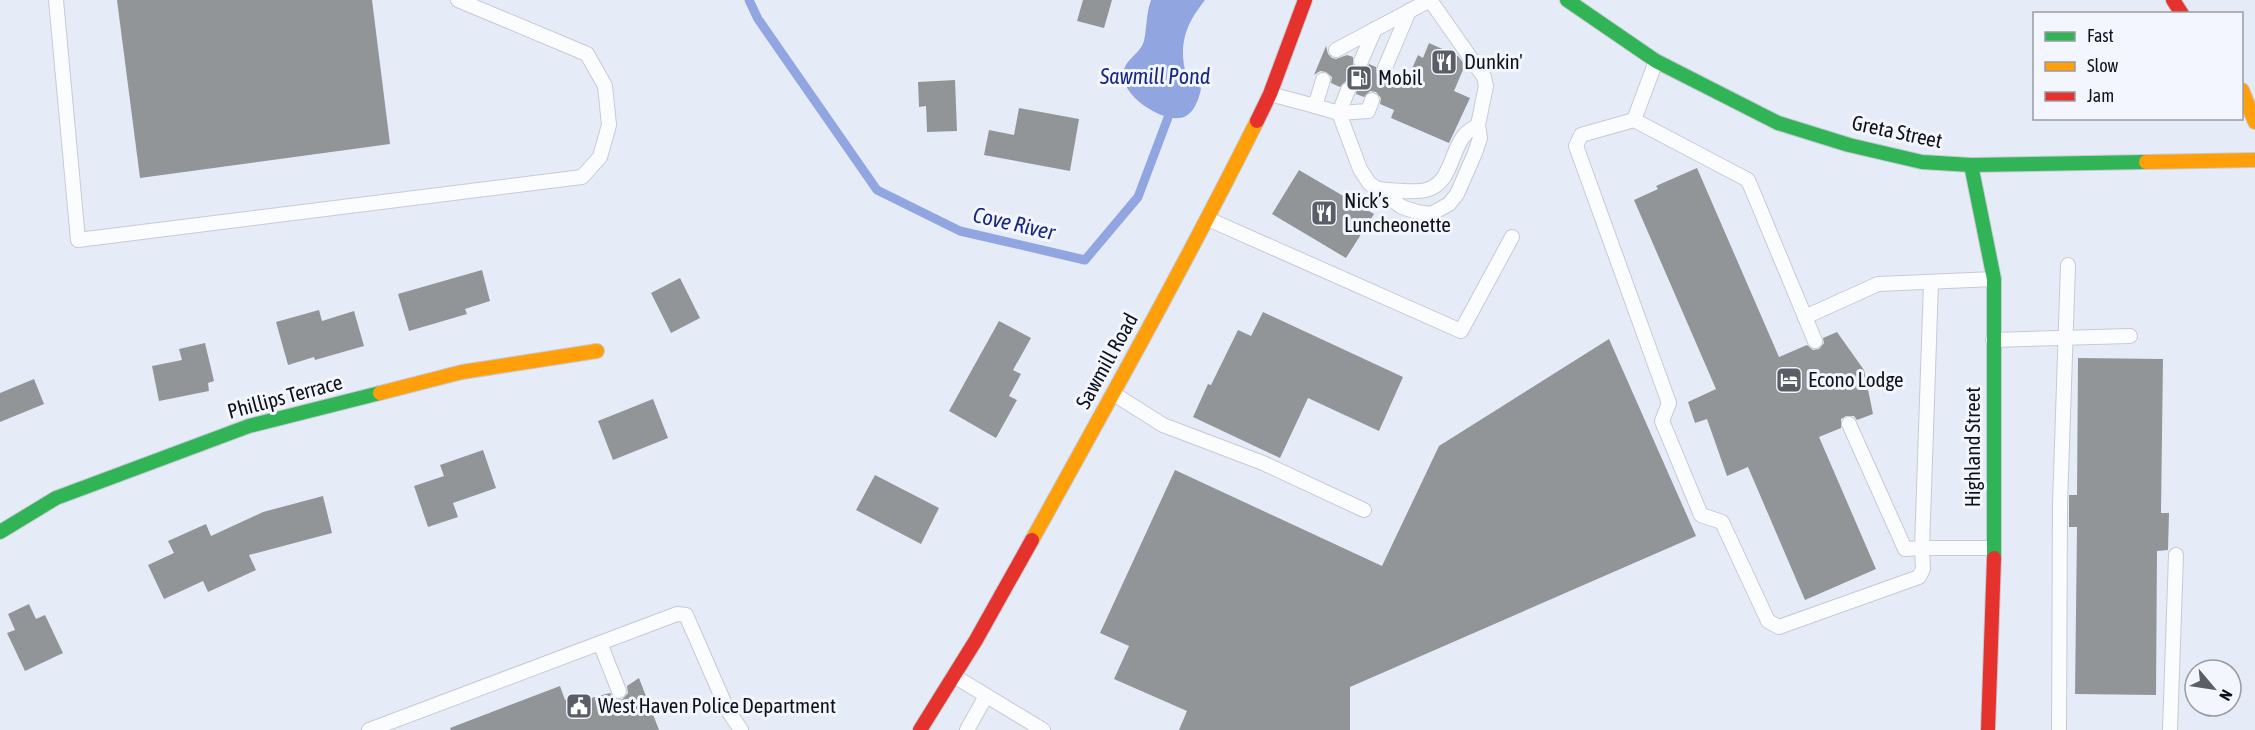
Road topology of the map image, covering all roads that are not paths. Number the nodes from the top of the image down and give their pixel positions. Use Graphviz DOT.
graph roads {
  1 [pos="56,0"];
  2 [pos="458,0"];
  3 [pos="1305,0"];
  4 [pos="1430,0"];
  5 [pos="1567,0"];
  6 [pos="1409,11"];
  7 [pos="1375,29"];
  8 [pos="1336,50"];
  9 [pos="1361,61"];
  10 [pos="1656,61"];
  11 [pos="1384,70"];
  12 [pos="1323,80"];
  13 [pos="1348,90"];
  14 [pos="1270,94"];
  15 [pos="2243,95"];
  16 [pos="1372,100"];
  17 [pos="2243,105"];
  18 [pos="1315,106"];
  19 [pos="1339,113"];
  20 [pos="1634,120"];
  21 [pos="2255,122"];
  22 [pos="1478,125"];
  23 [pos="2255,160"];
  24 [pos="1971,165"];
  25 [pos="1378,189"];
  26 [pos="1208,219"];
  27 [pos="1512,237"];
  28 [pos="2068,265"];
  29 [pos="1994,279"];
  30 [pos="1932,282"];
  31 [pos="1805,317"];
  32 [pos="2130,336"];
  33 [pos="2066,338"];
  34 [pos="1993,340"];
  35 [pos="1815,341"];
  36 [pos="597,351"];
  37 [pos="1113,393"];
  38 [pos="1849,424"];
  39 [pos="1364,510"];
  40 [pos="0,532"];
  41 [pos="1922,548"];
  42 [pos="1994,548"];
  43 [pos="2176,555"];
  44 [pos="600,643"];
  45 [pos="954,676"];
  46 [pos="619,691"];
  47 [pos="986,696"];
  48 [pos="369,730"];
  49 [pos="741,730"];
  50 [pos="920,730"];
  51 [pos="967,730"];
  52 [pos="1043,730"];
  53 [pos="1988,730"];
  54 [pos="2060,730"];
  55 [pos="2170,730"];
  1 -- 2 [label="lane"];
  3 -- 14 [label="main road, Sawmill Road"];
  4 -- 6 [label="lane"];
  4 -- 22 [label="lane"];
  5 -- 10 [label="main road, Greta Street"];
  6 -- 7 [label="lane"];
  6 -- 11 [label="lane"];
  7 -- 8 [label="lane"];
  7 -- 9 [label="lane"];
  10 -- 20 [label="lane"];
  10 -- 24 [label="main road, Greta Street"];
  12 -- 18 [label="lane"];
  13 -- 19 [label="lane"];
  14 -- 18 [label="lane"];
  14 -- 26 [label="main road, Sawmill Road"];
  15 -- 21 [label="main road"];
  16 -- 19 [label="lane"];
  17 -- 21 [label="main road"];
  18 -- 19 [label="lane"];
  19 -- 25 [label="lane"];
  20 -- 31 [label="lane"];
  20 -- 41 [label="lane"];
  22 -- 25 [label="lane"];
  22 -- 25 [label="lane"];
  23 -- 24 [label="main road, Greta Street"];
  24 -- 29 [label="main road, Highland Street"];
  26 -- 27 [label="lane"];
  26 -- 37 [label="main road, Sawmill Road"];
  28 -- 33 [label="lane"];
  29 -- 30 [label="lane"];
  29 -- 34 [label="main road, Highland Street"];
  30 -- 31 [label="lane"];
  30 -- 41 [label="lane"];
  31 -- 35 [label="lane"];
  32 -- 33 [label="lane"];
  33 -- 34 [label="lane"];
  33 -- 54 [label="lane"];
  34 -- 42 [label="main road, Highland Street"];
  36 -- 40 [label="main road, Phillips Terrace"];
  37 -- 39 [label="lane"];
  37 -- 45 [label="main road, Sawmill Road"];
  38 -- 41 [label="lane"];
  41 -- 42 [label="lane"];
  42 -- 53 [label="main road, Highland Street"];
  43 -- 55 [label="lane"];
  44 -- 46 [label="lane"];
  44 -- 48 [label="lane"];
  44 -- 49 [label="lane"];
  45 -- 47 [label="lane"];
  45 -- 50 [label="main road, Sawmill Road"];
  47 -- 51 [label="lane"];
  47 -- 52 [label="lane"];
}
